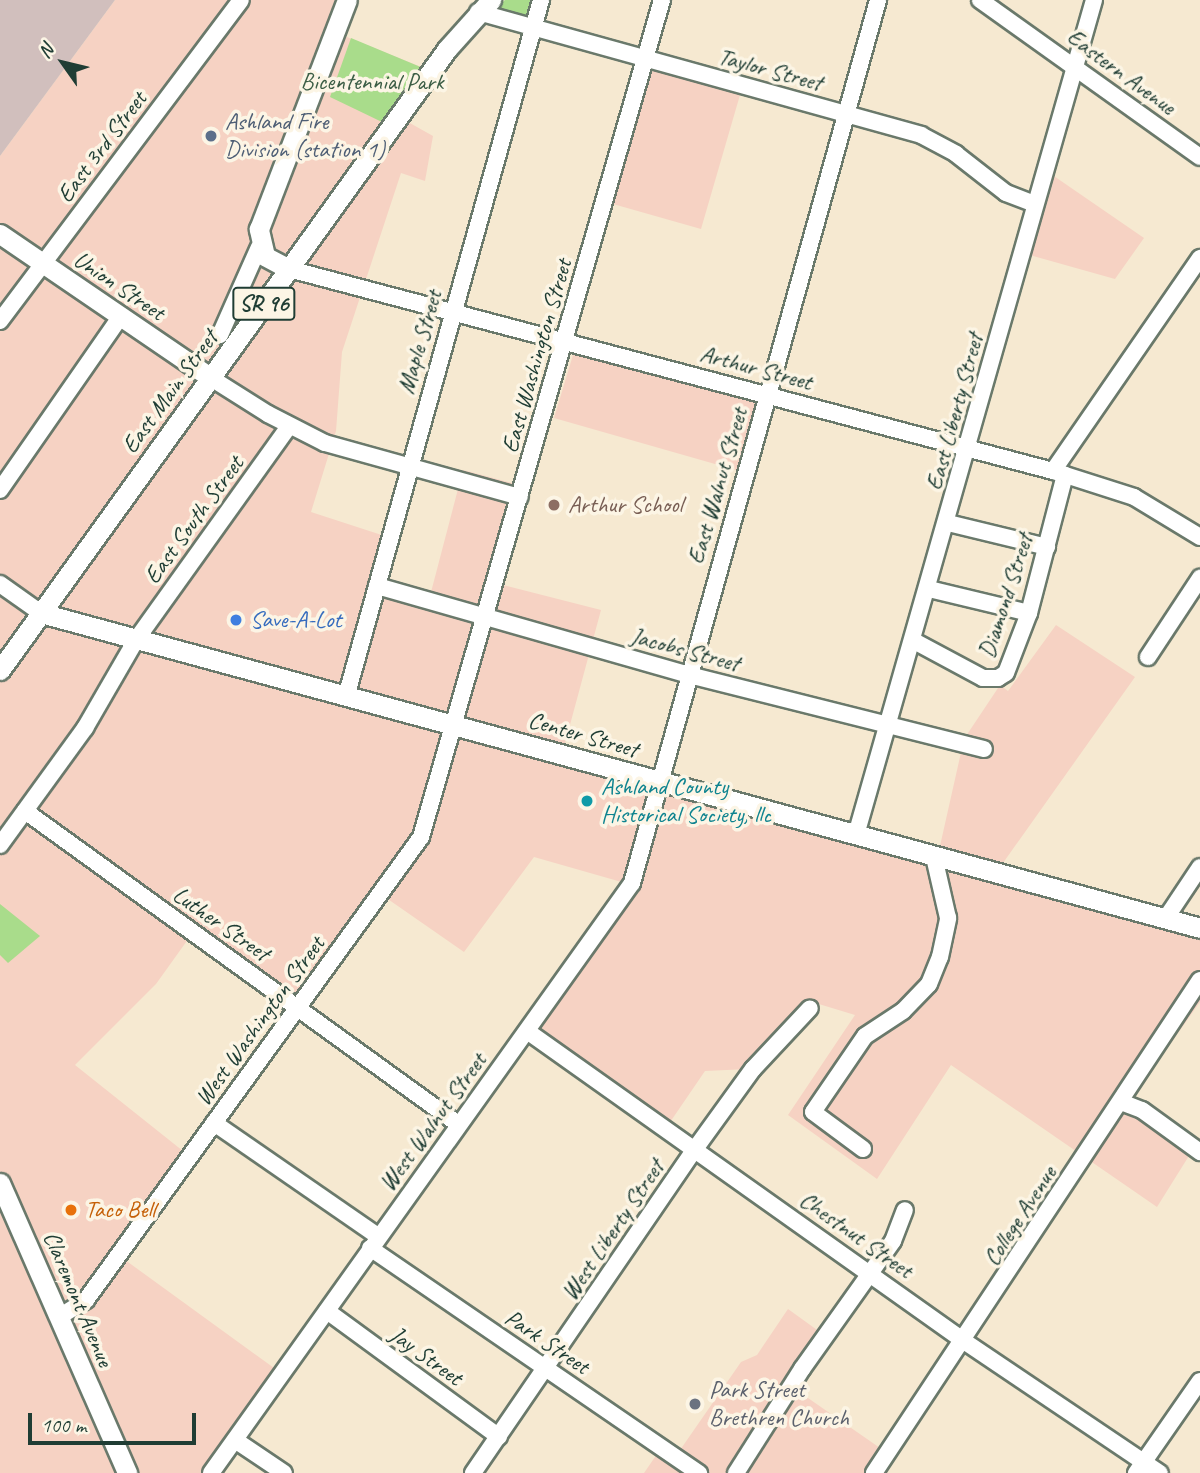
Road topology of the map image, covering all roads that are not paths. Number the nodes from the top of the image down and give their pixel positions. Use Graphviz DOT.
graph roads {
  1 [pos="241,0"];
  2 [pos="347,0"];
  3 [pos="541,0"];
  4 [pos="662,0"];
  5 [pos="878,0"];
  6 [pos="979,0"];
  7 [pos="1094,0"];
  8 [pos="484,6"];
  9 [pos="533,31"];
  10 [pos="645,62"];
  11 [pos="1076,66"];
  12 [pos="846,114"];
  13 [pos="1200,158"];
  14 [pos="1035,204"];
  15 [pos="0,234"];
  16 [pos="259,247"];
  17 [pos="1200,258"];
  18 [pos="43,264"];
  19 [pos="289,269"];
  20 [pos="451,312"];
  21 [pos="121,316"];
  22 [pos="0,321"];
  23 [pos="220,335"];
  24 [pos="565,339"];
  25 [pos="211,378"];
  26 [pos="768,394"];
  27 [pos="289,426"];
  28 [pos="969,449"];
  29 [pos="409,469"];
  30 [pos="1059,473"];
  31 [pos="0,490"];
  32 [pos="520,497"];
  33 [pos="948,523"];
  34 [pos="1200,537"];
  35 [pos="1047,547"];
  36 [pos="1200,578"];
  37 [pos="0,584"];
  38 [pos="377,586"];
  39 [pos="929,589"];
  40 [pos="41,612"];
  41 [pos="1029,613"];
  42 [pos="486,615"];
  43 [pos="136,640"];
  44 [pos="914,641"];
  45 [pos="1148,657"];
  46 [pos="0,670"];
  47 [pos="690,675"];
  48 [pos="346,697"];
  49 [pos="455,725"];
  50 [pos="888,728"];
  51 [pos="984,749"];
  52 [pos="659,783"];
  53 [pos="25,811"];
  54 [pos="856,835"];
  55 [pos="0,845"];
  56 [pos="934,857"];
  57 [pos="1200,867"];
  58 [pos="1166,918"];
  59 [pos="1200,928"];
  60 [pos="1200,980"];
  61 [pos="298,1005"];
  62 [pos="810,1008"];
  63 [pos="527,1031"];
  64 [pos="1121,1102"];
  65 [pos="214,1123"];
  66 [pos="458,1124"];
  67 [pos="695,1149"];
  68 [pos="863,1149"];
  69 [pos="1200,1152"];
  70 [pos="2,1194"];
  71 [pos="905,1210"];
  72 [pos="374,1242"];
  73 [pos="870,1271"];
  74 [pos="327,1311"];
  75 [pos="59,1317"];
  76 [pos="964,1341"];
  77 [pos="547,1369"];
  78 [pos="1200,1381"];
  79 [pos="499,1437"];
  80 [pos="235,1440"];
  81 [pos="1140,1468"];
  82 [pos="127,1473"];
  83 [pos="211,1473"];
  84 [pos="284,1473"];
  85 [pos="473,1473"];
  86 [pos="699,1473"];
  87 [pos="736,1473"];
  88 [pos="874,1473"];
  89 [pos="1160,1473"];
  1 -- 18 [label="street, East 3rd Street"];
  2 -- 16 [label="main road"];
  3 -- 9 [label="street, Maple Street"];
  4 -- 10 [label="street, East Washington Street"];
  5 -- 12 [label="street, East Walnut Street"];
  6 -- 11 [label="street, Eastern Avenue"];
  7 -- 11 [label="street, East Liberty Street"];
  8 -- 9 [label="street, Taylor Street"];
  8 -- 19 [label="main road, East Main Street / SR 96"];
  9 -- 10 [label="street, Taylor Street"];
  9 -- 20 [label="street, Maple Street"];
  10 -- 12 [label="street, Taylor Street"];
  10 -- 24 [label="street, East Washington Street"];
  11 -- 13 [label="street, Eastern Avenue"];
  11 -- 14 [label="street, East Liberty Street"];
  12 -- 14 [label="street, Taylor Street"];
  12 -- 26 [label="street, East Walnut Street"];
  14 -- 28 [label="street, East Liberty Street"];
  15 -- 18 [label="main road, Union Street"];
  16 -- 19 [label="main road"];
  16 -- 23 [label="street"];
  17 -- 30 [label="street, Diamond Street"];
  18 -- 21 [label="main road, Union Street"];
  18 -- 22 [label="street, East 3rd Street"];
  19 -- 20 [label="street, Arthur Street"];
  19 -- 25 [label="main road, East Main Street / SR 96"];
  20 -- 24 [label="street, Arthur Street"];
  20 -- 29 [label="street, Maple Street"];
  21 -- 25 [label="main road, Union Street"];
  21 -- 31 [label="street"];
  24 -- 26 [label="street, Arthur Street"];
  24 -- 32 [label="street, East Washington Street"];
  25 -- 27 [label="street"];
  25 -- 40 [label="main road, East Main Street / SR 96"];
  26 -- 28 [label="street, Arthur Street"];
  26 -- 47 [label="street, East Walnut Street"];
  27 -- 29 [label="street"];
  27 -- 43 [label="street, East South Street"];
  28 -- 30 [label="street, Arthur Street"];
  28 -- 33 [label="street, East Liberty Street"];
  29 -- 32 [label="street"];
  29 -- 38 [label="street, Maple Street"];
  30 -- 34 [label="street, Arthur Street"];
  30 -- 35 [label="street, Diamond Street"];
  32 -- 42 [label="street, East Washington Street"];
  33 -- 35 [label="street"];
  33 -- 39 [label="street, East Liberty Street"];
  35 -- 41 [label="street, Diamond Street"];
  36 -- 45 [label="street"];
  37 -- 40 [label="street, Center Street"];
  38 -- 42 [label="street, Jacobs Street"];
  38 -- 48 [label="street, Maple Street"];
  39 -- 41 [label="street"];
  39 -- 44 [label="street, East Liberty Street"];
  40 -- 43 [label="main road, Center Street"];
  40 -- 46 [label="main road, East Main Street"];
  41 -- 44 [label="street, Diamond Street"];
  42 -- 47 [label="street, Jacobs Street"];
  42 -- 49 [label="street, East Washington Street"];
  43 -- 48 [label="main road, Center Street"];
  43 -- 53 [label="street, East South Street"];
  44 -- 50 [label="street, East Liberty Street"];
  47 -- 50 [label="street, Jacobs Street"];
  47 -- 52 [label="street, East Walnut Street"];
  48 -- 49 [label="main road, Center Street"];
  49 -- 52 [label="main road, Center Street"];
  49 -- 61 [label="street, West Washington Street"];
  50 -- 51 [label="street, Jacobs Street"];
  50 -- 54 [label="street, East Liberty Street"];
  52 -- 54 [label="main road, Center Street"];
  52 -- 63 [label="street, West Walnut Street"];
  53 -- 55 [label="street, East South Street"];
  53 -- 61 [label="street, Luther Street"];
  54 -- 56 [label="main road, Center Street"];
  56 -- 58 [label="main road, Center Street"];
  56 -- 68 [label="street"];
  57 -- 58 [label="street"];
  58 -- 59 [label="main road, Center Street"];
  60 -- 64 [label="street, College Avenue"];
  61 -- 65 [label="street, West Washington Street"];
  61 -- 66 [label="street, Luther Street"];
  62 -- 67 [label="street, West Liberty Street"];
  63 -- 66 [label="street, West Walnut Street"];
  63 -- 67 [label="street, Chestnut Street"];
  64 -- 69 [label="street"];
  64 -- 76 [label="street, College Avenue"];
  65 -- 72 [label="street, Park Street"];
  65 -- 75 [label="street, West Washington Street"];
  66 -- 72 [label="street, West Walnut Street"];
  67 -- 73 [label="street, Chestnut Street"];
  67 -- 77 [label="street, West Liberty Street"];
  70 -- 75 [label="main road, Claremont Avenue"];
  71 -- 73 [label="street"];
  72 -- 74 [label="street, West Walnut Street"];
  72 -- 77 [label="street, Park Street"];
  73 -- 76 [label="street, Chestnut Street"];
  73 -- 87 [label="street"];
  74 -- 79 [label="street, Jay Street"];
  74 -- 80 [label="street, West Walnut Street"];
  75 -- 82 [label="main road, Claremont Avenue"];
  76 -- 81 [label="street, Chestnut Street"];
  76 -- 88 [label="street, College Avenue"];
  77 -- 79 [label="street, West Liberty Street"];
  77 -- 86 [label="street, Park Street"];
  78 -- 81 [label="street"];
  79 -- 85 [label="street, West Liberty Street"];
  80 -- 83 [label="street, West Walnut Street"];
  80 -- 84 [label="street"];
  81 -- 89 [label="street, Chestnut Street"];
}
